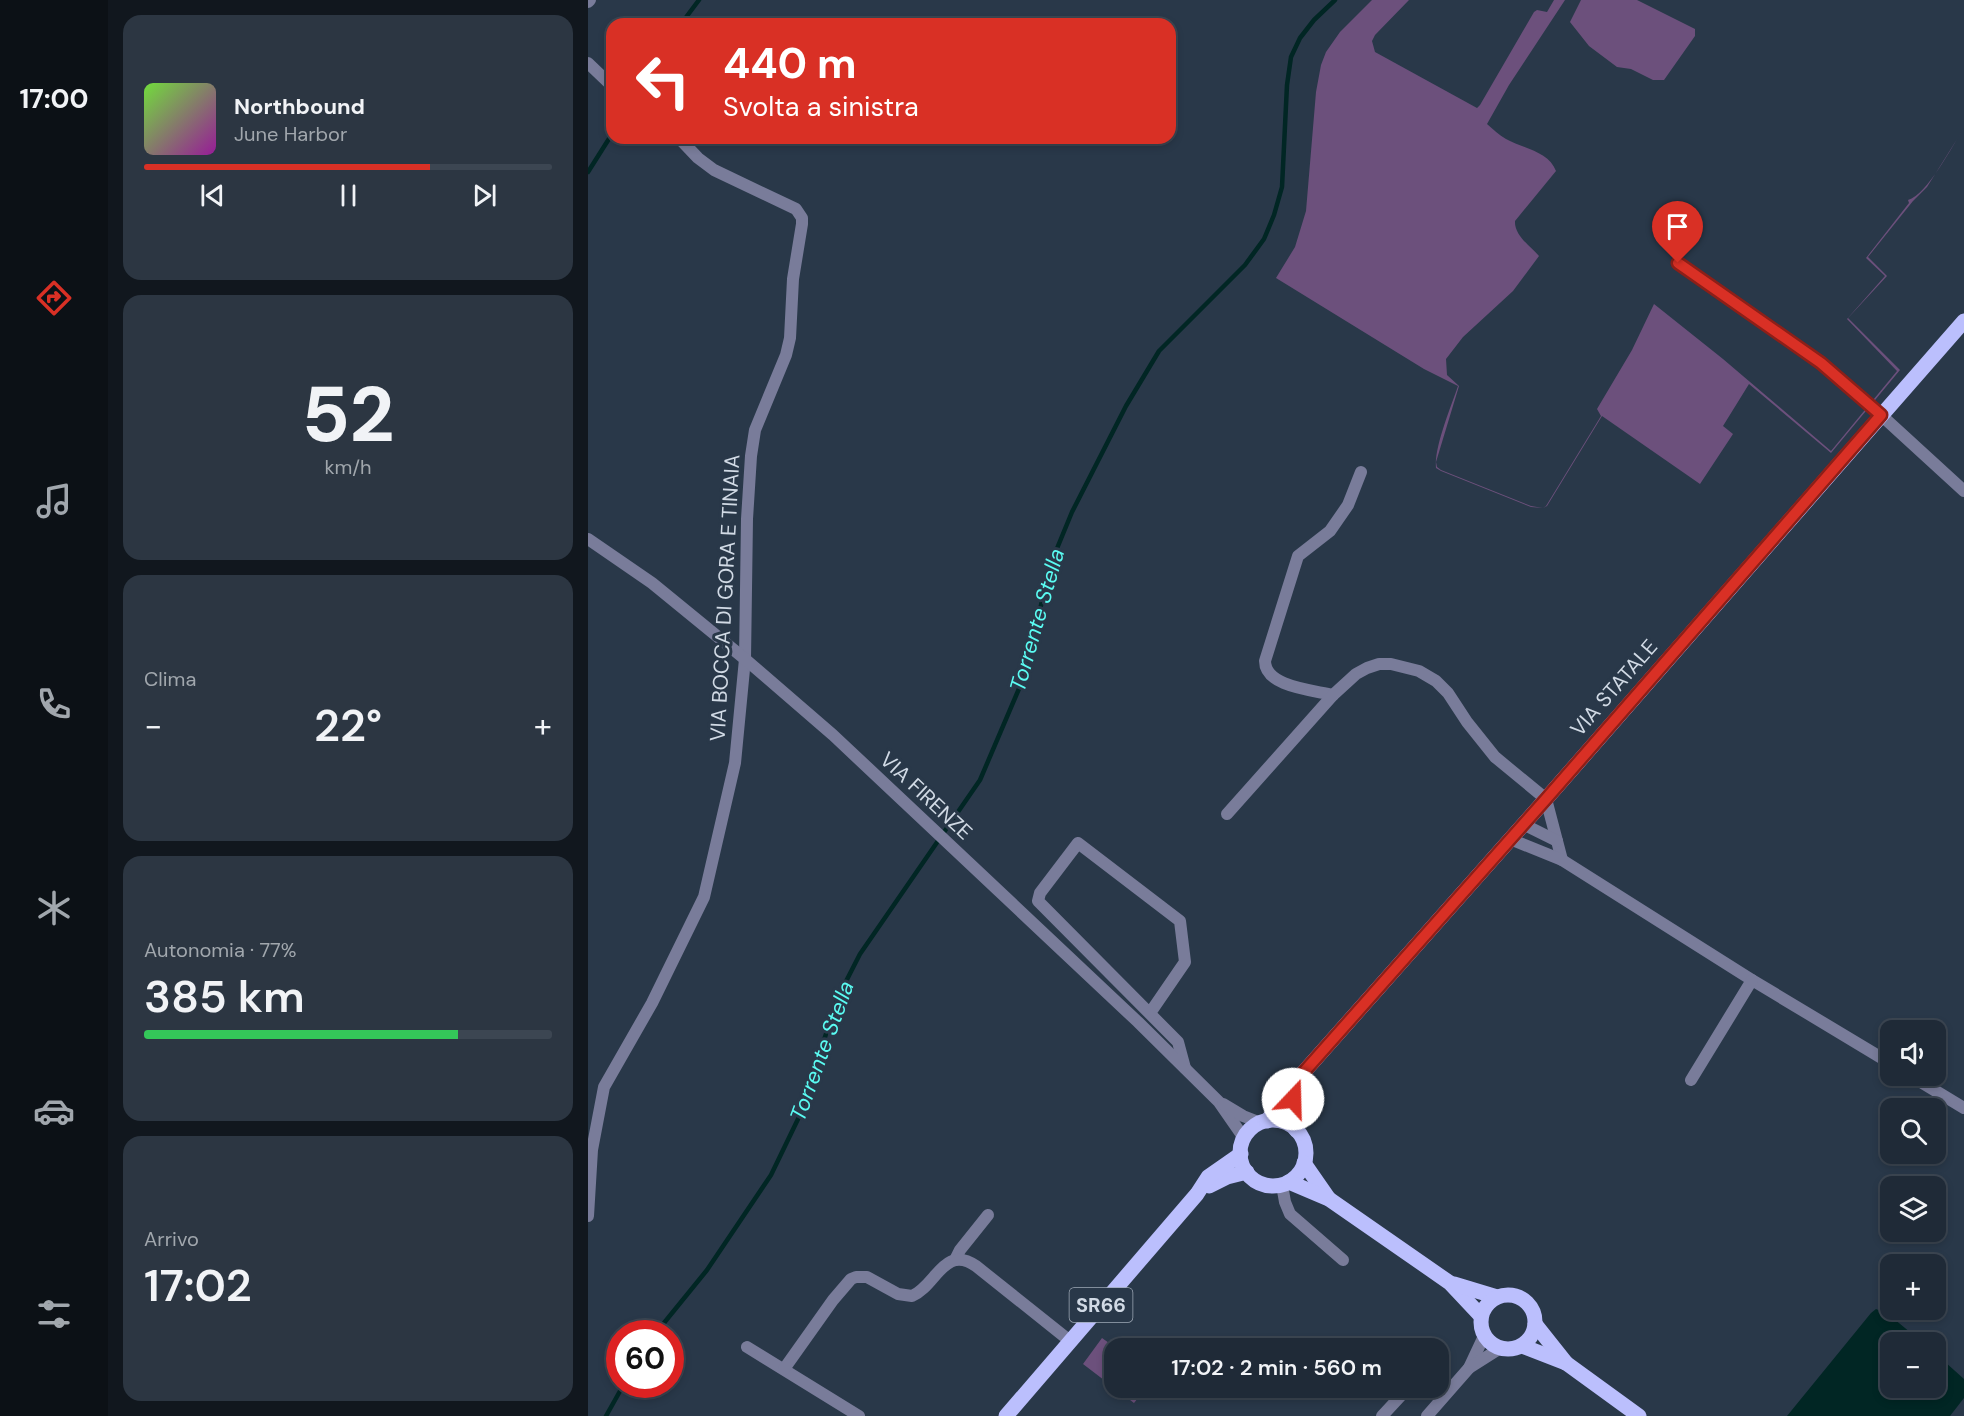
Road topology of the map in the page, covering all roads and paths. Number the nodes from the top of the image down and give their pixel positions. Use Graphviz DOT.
graph roads {
  1 [pos="588,63"];
  2 [pos="606,80"];
  3 [pos="685,144"];
  4 [pos="1678,263"];
  5 [pos="1964,321"];
  6 [pos="1881,415"];
  7 [pos="1361,472"];
  8 [pos="1964,491"];
  9 [pos="588,539"];
  10 [pos="745,659"];
  11 [pos="1333,695"];
  12 [pos="1546,799"];
  13 [pos="1227,813"];
  14 [pos="1523,825"];
  15 [pos="1510,839"];
  16 [pos="1557,841"];
  17 [pos="1562,860"];
  18 [pos="1752,980"];
  19 [pos="1150,1013"];
  20 [pos="1880,1057"];
  21 [pos="1185,1068"];
  22 [pos="1690,1080"];
  23 [pos="1295,1082"];
  24 [pos="1928,1086"];
  25 [pos="1219,1102"];
  26 [pos="1964,1108"];
  27 [pos="1264,1122"];
  28 [pos="1296,1130"];
  29 [pos="1244,1138"];
  30 [pos="1241,1154"];
  31 [pos="1304,1163"];
  32 [pos="1247,1172"];
  33 [pos="1286,1183"];
  34 [pos="1197,1194"];
  35 [pos="1329,1199"];
  36 [pos="988,1215"];
  37 [pos="588,1216"];
  38 [pos="955,1260"];
  39 [pos="1343,1260"];
  40 [pos="1450,1283"];
  41 [pos="1497,1297"];
  42 [pos="1481,1316"];
  43 [pos="1535,1324"];
  44 [pos="1484,1336"];
  45 [pos="1070,1341"];
  46 [pos="1522,1346"];
  47 [pos="747,1347"];
  48 [pos="1500,1349"];
  49 [pos="1566,1363"];
  50 [pos="1469,1368"];
  51 [pos="784,1369"];
  52 [pos="1399,1398"];
  53 [pos="859,1416"];
  54 [pos="1006,1416"];
  55 [pos="1382,1416"];
  56 [pos="1427,1416"];
  57 [pos="1639,1416"];
  1 -- 2 [label="street"];
  3 -- 10 [label="street, VIA BOCCA DI GORA E TINAIA"];
  4 -- 6 [label="lane"];
  5 -- 6 [label="main road, VIA STATALE"];
  6 -- 8 [label="street"];
  6 -- 12 [label="main road, VIA STATALE"];
  7 -- 11 [label="street"];
  9 -- 10 [label="street, VIA FIRENZE"];
  10 -- 21 [label="street, VIA FIRENZE"];
  10 -- 37 [label="street, VIA BOCCA DI GORA E TINAIA"];
  11 -- 12 [label="street"];
  11 -- 13 [label="street"];
  12 -- 14 [label="main road, VIA STATALE"];
  12 -- 16 [label="street"];
  14 -- 15 [label="main road, VIA STATALE"];
  14 -- 16 [label="street"];
  15 -- 17 [label="street"];
  15 -- 23 [label="main road, VIA STATALE"];
  16 -- 17 [label="street"];
  17 -- 18 [label="street"];
  18 -- 20 [label="street"];
  18 -- 22 [label="street"];
  19 -- 19 [label="street"];
  19 -- 21 [label="street"];
  21 -- 25 [label="street, VIA FIRENZE"];
  23 -- 27 [label="main road, VIA STATALE"];
  23 -- 28 [label="main road"];
  24 -- 26 [label="street"];
  25 -- 27 [label="street"];
  25 -- 29 [label="street"];
  27 -- 28 [label="main road"];
  27 -- 29 [label="main road"];
  28 -- 31 [label="main road"];
  29 -- 30 [label="main road"];
  30 -- 32 [label="main road"];
  30 -- 34 [label="main road, SR66"];
  31 -- 33 [label="main road"];
  31 -- 35 [label="main road"];
  32 -- 33 [label="main road"];
  32 -- 34 [label="main road, SR66"];
  33 -- 35 [label="main road"];
  33 -- 39 [label="street"];
  34 -- 45 [label="main road, SR66"];
  35 -- 40 [label="main road"];
  36 -- 38 [label="street"];
  38 -- 45 [label="street"];
  38 -- 51 [label="street"];
  40 -- 41 [label="main road"];
  40 -- 42 [label="main road"];
  41 -- 42 [label="main road"];
  41 -- 43 [label="main road"];
  42 -- 44 [label="main road"];
  43 -- 46 [label="main road"];
  43 -- 49 [label="main road"];
  44 -- 48 [label="main road"];
  44 -- 50 [label="street"];
  45 -- 54 [label="main road, SR66"];
  46 -- 48 [label="main road"];
  46 -- 49 [label="main road"];
  47 -- 51 [label="street"];
  48 -- 50 [label="street"];
  49 -- 57 [label="main road"];
  50 -- 56 [label="street"];
  51 -- 53 [label="street"];
  52 -- 55 [label="street"];
}
